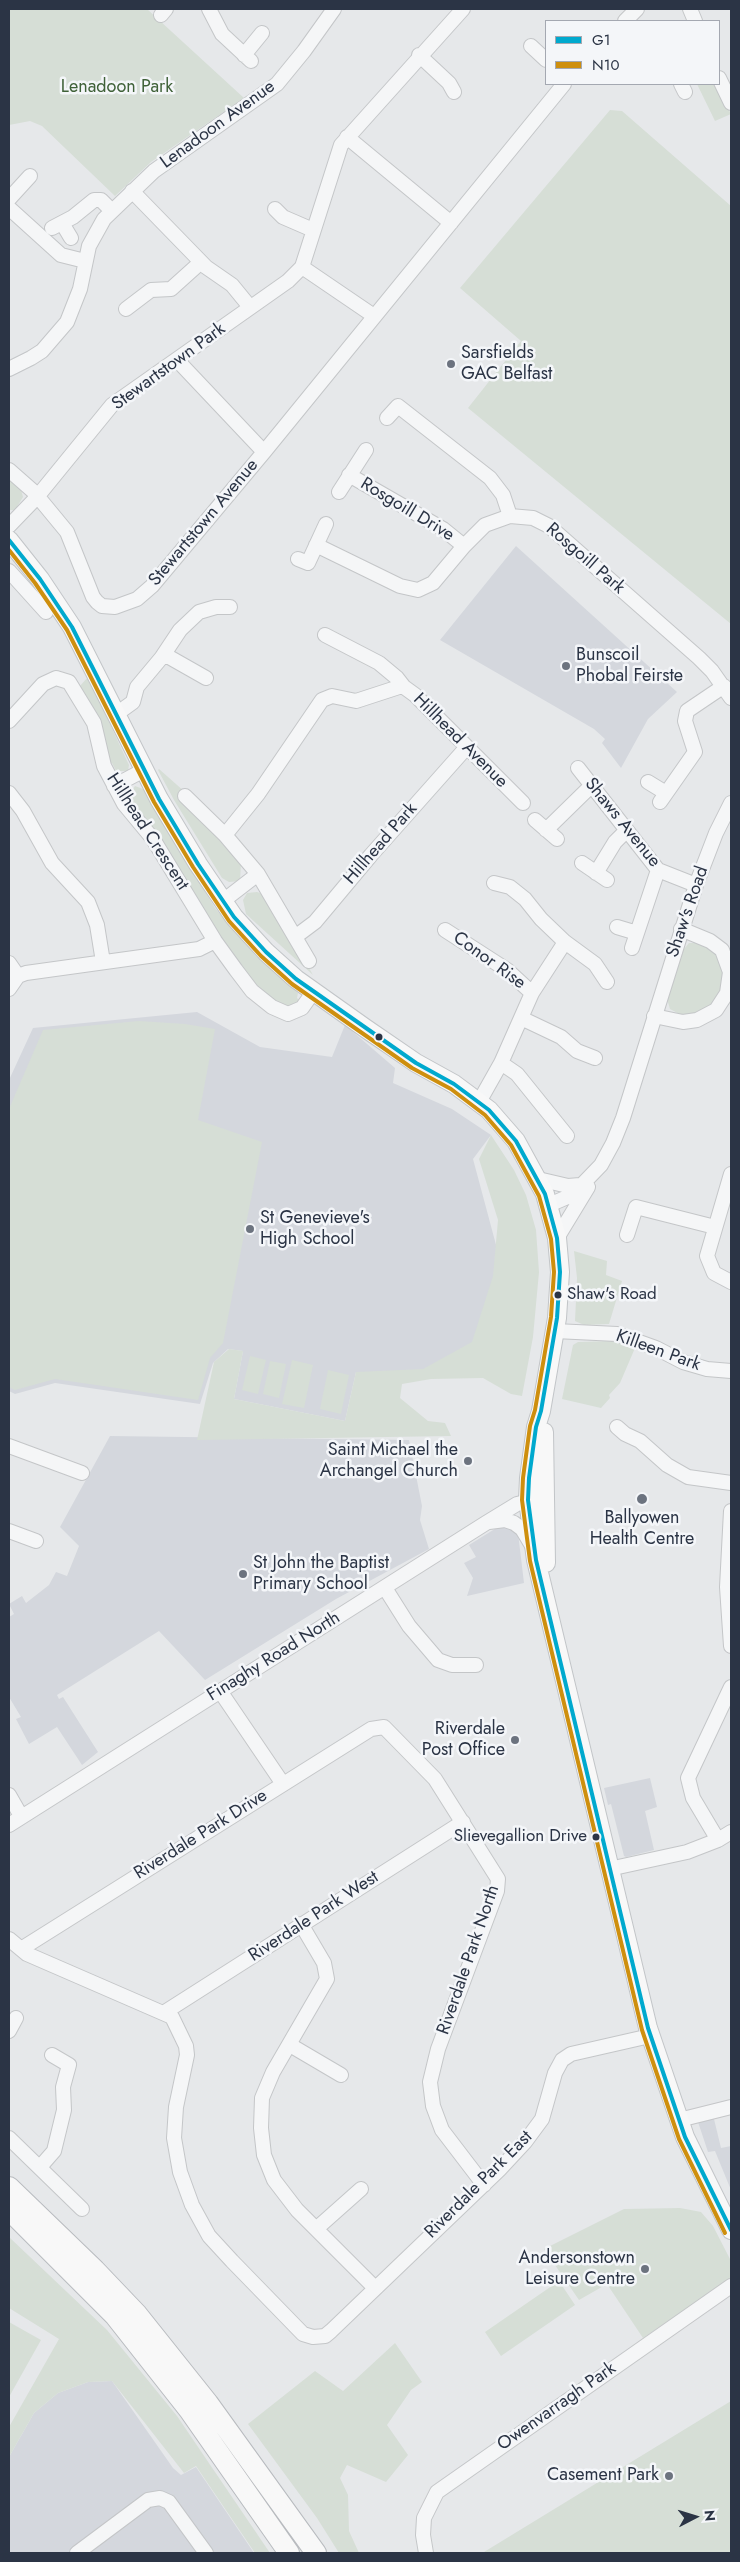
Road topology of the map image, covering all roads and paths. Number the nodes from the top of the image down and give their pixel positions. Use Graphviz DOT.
graph roads {
  1 [pos="209,9"];
  2 [pos="334,9"];
  3 [pos="463,9"];
  4 [pos="637,9"];
  5 [pos="626,20"];
  6 [pos="262,33"];
  7 [pos="531,46"];
  8 [pos="419,55"];
  9 [pos="545,59"];
  10 [pos="720,80"];
  11 [pos="563,85"];
  12 [pos="454,92"];
  13 [pos="731,102"];
  14 [pos="346,137"];
  15 [pos="30,176"];
  16 [pos="132,192"];
  17 [pos="9,199"];
  18 [pos="9,208"];
  19 [pos="275,209"];
  20 [pos="112,210"];
  21 [pos="451,222"];
  22 [pos="313,230"];
  23 [pos="71,238"];
  24 [pos="85,261"];
  25 [pos="201,262"];
  26 [pos="302,267"];
  27 [pos="250,307"];
  28 [pos="126,309"];
  29 [pos="374,316"];
  30 [pos="177,360"];
  31 [pos="9,369"];
  32 [pos="387,418"];
  33 [pos="366,450"];
  34 [pos="264,452"];
  35 [pos="9,470"];
  36 [pos="349,475"];
  37 [pos="339,492"];
  38 [pos="37,497"];
  39 [pos="510,516"];
  40 [pos="326,524"];
  41 [pos="9,526"];
  42 [pos="9,540"];
  43 [pos="316,545"];
  44 [pos="464,546"];
  45 [pos="298,559"];
  46 [pos="9,571"];
  47 [pos="230,607"];
  48 [pos="46,612"];
  49 [pos="325,635"];
  50 [pos="162,656"];
  51 [pos="206,678"];
  52 [pos="404,687"];
  53 [pos="728,692"];
  54 [pos="115,715"];
  55 [pos="9,721"];
  56 [pos="466,748"];
  57 [pos="578,768"];
  58 [pos="144,770"];
  59 [pos="648,782"];
  60 [pos="114,786"];
  61 [pos="591,786"];
  62 [pos="9,793"];
  63 [pos="185,796"];
  64 [pos="523,803"];
  65 [pos="731,803"];
  66 [pos="535,820"];
  67 [pos="546,830"];
  68 [pos="626,831"];
  69 [pos="225,835"];
  70 [pos="557,839"];
  71 [pos="582,864"];
  72 [pos="658,870"];
  73 [pos="258,874"];
  74 [pos="494,883"];
  75 [pos="696,885"];
  76 [pos="223,901"];
  77 [pos="617,927"];
  78 [pos="681,929"];
  79 [pos="445,930"];
  80 [pos="637,933"];
  81 [pos="295,937"];
  82 [pos="215,941"];
  83 [pos="565,942"];
  84 [pos="632,948"];
  85 [pos="309,961"];
  86 [pos="103,962"];
  87 [pos="9,963"];
  88 [pos="18,976"];
  89 [pos="731,981"];
  90 [pos="607,982"];
  91 [pos="9,989"];
  92 [pos="314,991"];
  93 [pos="532,993"];
  94 [pos="728,999"];
  95 [pos="654,1016"];
  96 [pos="521,1018"];
  97 [pos="595,1058"];
  98 [pos="501,1063"];
  99 [pos="479,1102"];
  100 [pos="567,1136"];
  101 [pos="601,1165"];
  102 [pos="731,1176"];
  103 [pos="538,1179"];
  104 [pos="580,1185"];
  105 [pos="549,1205"];
  106 [pos="715,1226"];
  107 [pos="628,1235"];
  108 [pos="557,1238"];
  109 [pos="731,1282"];
  110 [pos="555,1332"];
  111 [pos="731,1371"];
  112 [pos="617,1427"];
  113 [pos="9,1446"];
  114 [pos="82,1472"];
  115 [pos="731,1483"];
  116 [pos="536,1500"];
  117 [pos="731,1512"];
  118 [pos="486,1523"];
  119 [pos="9,1532"];
  120 [pos="36,1541"];
  121 [pos="535,1552"];
  122 [pos="729,1587"];
  123 [pos="385,1588"];
  124 [pos="547,1600"];
  125 [pos="731,1646"];
  126 [pos="476,1665"];
  127 [pos="731,1686"];
  128 [pos="220,1691"];
  129 [pos="384,1727"];
  130 [pos="283,1784"];
  131 [pos="9,1795"];
  132 [pos="21,1816"];
  133 [pos="463,1822"];
  134 [pos="9,1825"];
  135 [pos="731,1832"];
  136 [pos="718,1840"];
  137 [pos="609,1869"];
  138 [pos="301,1924"];
  139 [pos="9,1939"];
  140 [pos="21,1949"];
  141 [pos="165,2012"];
  142 [pos="16,2018"];
  143 [pos="9,2032"];
  144 [pos="650,2036"];
  145 [pos="290,2045"];
  146 [pos="52,2056"];
  147 [pos="341,2075"];
  148 [pos="731,2107"];
  149 [pos="679,2120"];
  150 [pos="9,2138"];
  151 [pos="40,2167"];
  152 [pos="484,2184"];
  153 [pos="9,2187"];
  154 [pos="361,2190"];
  155 [pos="82,2209"];
  156 [pos="9,2210"];
  157 [pos="316,2229"];
  158 [pos="731,2230"];
  159 [pos="731,2286"];
  160 [pos="374,2288"];
  161 [pos="77,2553"];
  162 [pos="206,2553"];
  163 [pos="289,2553"];
  164 [pos="316,2553"];
  165 [pos="426,2553"];
  1 -- 6 [label="street"];
  2 -- 16 [label="street, Lenadoon Avenue"];
  3 -- 8 [label="street"];
  4 -- 5 [label="street"];
  7 -- 9 [label="street"];
  8 -- 12 [label="street"];
  8 -- 14 [label="street"];
  10 -- 13 [label="street"];
  11 -- 21 [label="street, Stewartstown Avenue"];
  14 -- 21 [label="street"];
  14 -- 22 [label="street"];
  15 -- 17 [label="street"];
  16 -- 20 [label="street, Lenadoon Avenue"];
  16 -- 25 [label="street"];
  18 -- 24 [label="street"];
  19 -- 22 [label="street"];
  20 -- 23 [label="street"];
  20 -- 24 [label="street, Lenadoon Avenue"];
  21 -- 29 [label="street, Stewartstown Avenue"];
  22 -- 26 [label="street"];
  24 -- 31 [label="street, Lenadoon Avenue"];
  25 -- 27 [label="street"];
  25 -- 28 [label="street"];
  26 -- 27 [label="street, Stewartstown Park"];
  26 -- 29 [label="street"];
  27 -- 30 [label="street, Stewartstown Park"];
  29 -- 34 [label="street, Stewartstown Avenue"];
  30 -- 34 [label="street"];
  30 -- 38 [label="street, Stewartstown Park"];
  32 -- 39 [label="street"];
  33 -- 36 [label="street"];
  34 -- 38 [label="street, Stewartstown Avenue"];
  35 -- 38 [label="street, Stewartstown Avenue"];
  36 -- 37 [label="street"];
  36 -- 44 [label="street, Rosgoill Drive"];
  38 -- 41 [label="street, Stewartstown Park"];
  39 -- 44 [label="street, Rosgoill Park"];
  39 -- 53 [label="street, Rosgoill Park"];
  40 -- 43 [label="street"];
  42 -- 54 [label="main road"];
  43 -- 44 [label="street, Rosgoill Park"];
  43 -- 45 [label="street"];
  46 -- 48 [label="street"];
  47 -- 50 [label="street"];
  49 -- 52 [label="street"];
  50 -- 51 [label="street"];
  50 -- 54 [label="street"];
  52 -- 56 [label="street, Hillhead Avenue"];
  52 -- 69 [label="street, Hillhead Avenue"];
  53 -- 59 [label="street"];
  54 -- 58 [label="main road"];
  55 -- 60 [label="street, Hillhead Crescent"];
  56 -- 64 [label="street, Hillhead Avenue"];
  56 -- 81 [label="street, Hillhead Park"];
  57 -- 61 [label="street, Shaws Avenue"];
  58 -- 60 [label="street"];
  58 -- 76 [label="main road"];
  60 -- 82 [label="street, Hillhead Crescent"];
  61 -- 67 [label="street"];
  61 -- 68 [label="street, Shaws Avenue"];
  62 -- 86 [label="street"];
  63 -- 69 [label="street"];
  65 -- 75 [label="street, Shaw's Road"];
  66 -- 67 [label="street"];
  67 -- 70 [label="street"];
  68 -- 71 [label="street"];
  68 -- 72 [label="street, Shaws Avenue"];
  69 -- 73 [label="street"];
  72 -- 75 [label="street, Shaws Avenue"];
  72 -- 80 [label="street"];
  73 -- 76 [label="street"];
  73 -- 81 [label="street"];
  74 -- 83 [label="street"];
  75 -- 78 [label="street, Shaw's Road"];
  76 -- 92 [label="main road"];
  77 -- 80 [label="street"];
  78 -- 89 [label="street"];
  78 -- 95 [label="street, Shaw's Road"];
  79 -- 93 [label="street, Conor Rise"];
  80 -- 84 [label="street"];
  81 -- 85 [label="street"];
  82 -- 86 [label="street"];
  82 -- 92 [label="street, Hillhead Crescent"];
  83 -- 90 [label="street"];
  83 -- 93 [label="street, Conor Rise"];
  86 -- 88 [label="street"];
  87 -- 88 [label="street"];
  88 -- 91 [label="street"];
  89 -- 94 [label="street"];
  92 -- 99 [label="main road"];
  93 -- 96 [label="street, Conor Rise"];
  94 -- 95 [label="street"];
  95 -- 101 [label="street, Shaw's Road"];
  96 -- 97 [label="street, Conor Rise"];
  96 -- 98 [label="street, Conor Rise"];
  98 -- 99 [label="street, Conor Rise"];
  98 -- 100 [label="street"];
  99 -- 103 [label="main road"];
  101 -- 104 [label="street, Shaw's Road"];
  101 -- 108 [label="street, Shaw's Road"];
  102 -- 106 [label="street"];
  103 -- 104 [label="street"];
  103 -- 105 [label="main road"];
  104 -- 105 [label="street, Shaw's Road"];
  105 -- 108 [label="main road"];
  106 -- 107 [label="street"];
  106 -- 109 [label="street"];
  108 -- 110 [label="main road"];
  110 -- 111 [label="street, Killeen Park"];
  110 -- 116 [label="main road"];
  112 -- 115 [label="street"];
  113 -- 114 [label="street"];
  116 -- 118 [label="street, Finaghy Road North"];
  116 -- 121 [label="main road"];
  116 -- 124 [label="main road"];
  117 -- 122 [label="street"];
  118 -- 121 [label="street"];
  118 -- 123 [label="street, Finaghy Road North"];
  119 -- 120 [label="street"];
  121 -- 124 [label="main road"];
  122 -- 125 [label="street"];
  123 -- 126 [label="street"];
  123 -- 128 [label="street, Finaghy Road North"];
  124 -- 137 [label="main road"];
  127 -- 136 [label="street"];
  128 -- 130 [label="street"];
  128 -- 132 [label="street, Finaghy Road North"];
  129 -- 130 [label="street, Riverdale Park Drive"];
  129 -- 133 [label="street, Riverdale Park North"];
  130 -- 140 [label="street, Riverdale Park Drive"];
  131 -- 132 [label="street"];
  132 -- 134 [label="street, Finaghy Road North"];
  133 -- 138 [label="street, Riverdale Park West"];
  133 -- 152 [label="street, Riverdale Park North"];
  135 -- 136 [label="street"];
  136 -- 137 [label="street"];
  137 -- 144 [label="main road"];
  138 -- 141 [label="street, Riverdale Park West"];
  138 -- 145 [label="street"];
  139 -- 140 [label="street"];
  140 -- 141 [label="street"];
  141 -- 160 [label="street, Riverdale Park East"];
  142 -- 143 [label="street"];
  144 -- 149 [label="main road"];
  144 -- 152 [label="street, Riverdale Park East"];
  145 -- 147 [label="street"];
  145 -- 157 [label="street"];
  146 -- 151 [label="street"];
  148 -- 149 [label="street"];
  149 -- 158 [label="main road"];
  150 -- 151 [label="street"];
  151 -- 155 [label="street"];
  152 -- 160 [label="street, Riverdale Park East"];
  153 -- 164 [label="highway"];
  154 -- 157 [label="street"];
  156 -- 163 [label="highway"];
  157 -- 160 [label="street"];
  159 -- 165 [label="street, Owenvarragh Park"];
  161 -- 162 [label="street"];
}
